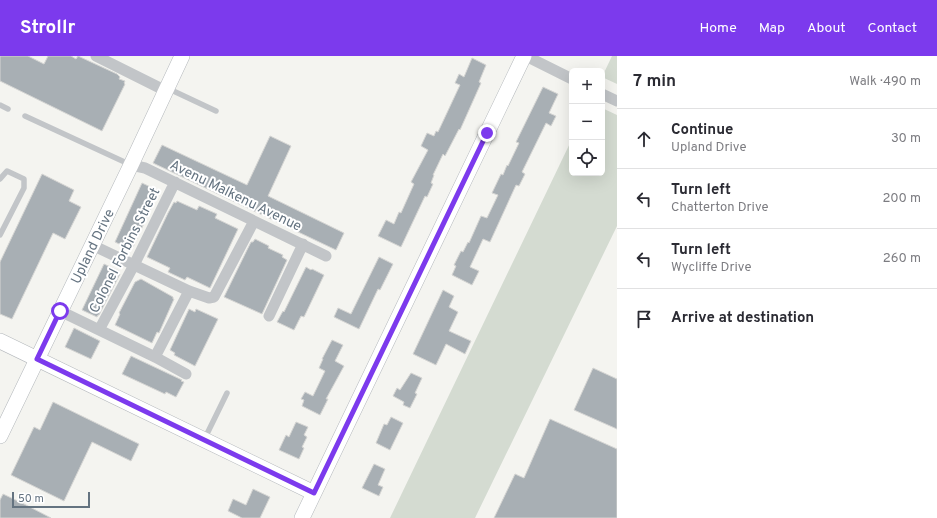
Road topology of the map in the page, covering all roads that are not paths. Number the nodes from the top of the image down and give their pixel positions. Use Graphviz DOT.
graph roads {
  1 [pos="96,56"];
  2 [pos="182,56"];
  3 [pos="525,56"];
  4 [pos="569,78"];
  5 [pos="166,89"];
  6 [pos="605,95"];
  7 [pos="617,101"];
  8 [pos="0,105"];
  9 [pos="8,109"];
  10 [pos="216,111"];
  11 [pos="25,116"];
  12 [pos="131,165"];
  13 [pos="0,179"];
  14 [pos="175,182"];
  15 [pos="254,220"];
  16 [pos="0,235"];
  17 [pos="303,244"];
  18 [pos="92,245"];
  19 [pos="326,256"];
  20 [pos="134,265"];
  21 [pos="189,291"];
  22 [pos="60,311"];
  23 [pos="269,316"];
  24 [pos="99,330"];
  25 [pos="0,341"];
  26 [pos="155,357"];
  27 [pos="37,359"];
  28 [pos="186,374"];
  29 [pos="227,394"];
  30 [pos="0,436"];
  31 [pos="204,440"];
  32 [pos="314,493"];
  33 [pos="302,518"];
  1 -- 5 [label="street"];
  2 -- 5 [label="street, Upland Drive"];
  3 -- 4 [label="street"];
  3 -- 32 [label="street"];
  5 -- 10 [label="lane"];
  5 -- 12 [label="street, Upland Drive"];
  6 -- 7 [label="street"];
  8 -- 9 [label="lane"];
  11 -- 12 [label="lane"];
  12 -- 14 [label="street, Avenu Malkenu Avenue"];
  12 -- 18 [label="street, Upland Drive"];
  13 -- 16 [label="lane"];
  14 -- 15 [label="street, Avenu Malkenu Avenue"];
  14 -- 20 [label="street, Colonel Forbins Street"];
  15 -- 17 [label="street, Avenu Malkenu Avenue"];
  15 -- 21 [label="street"];
  17 -- 19 [label="street, Avenu Malkenu Avenue"];
  17 -- 23 [label="street"];
  18 -- 20 [label="street"];
  18 -- 22 [label="street, Upland Drive"];
  20 -- 21 [label="street"];
  20 -- 24 [label="street, Colonel Forbins Street"];
  21 -- 26 [label="street"];
  22 -- 24 [label="street"];
  22 -- 27 [label="street, Upland Drive"];
  24 -- 26 [label="street"];
  25 -- 27 [label="street"];
  26 -- 28 [label="street"];
  27 -- 30 [label="street, Upland Drive"];
  27 -- 31 [label="street"];
  29 -- 31 [label="lane"];
  31 -- 32 [label="street"];
  32 -- 33 [label="street"];
}
